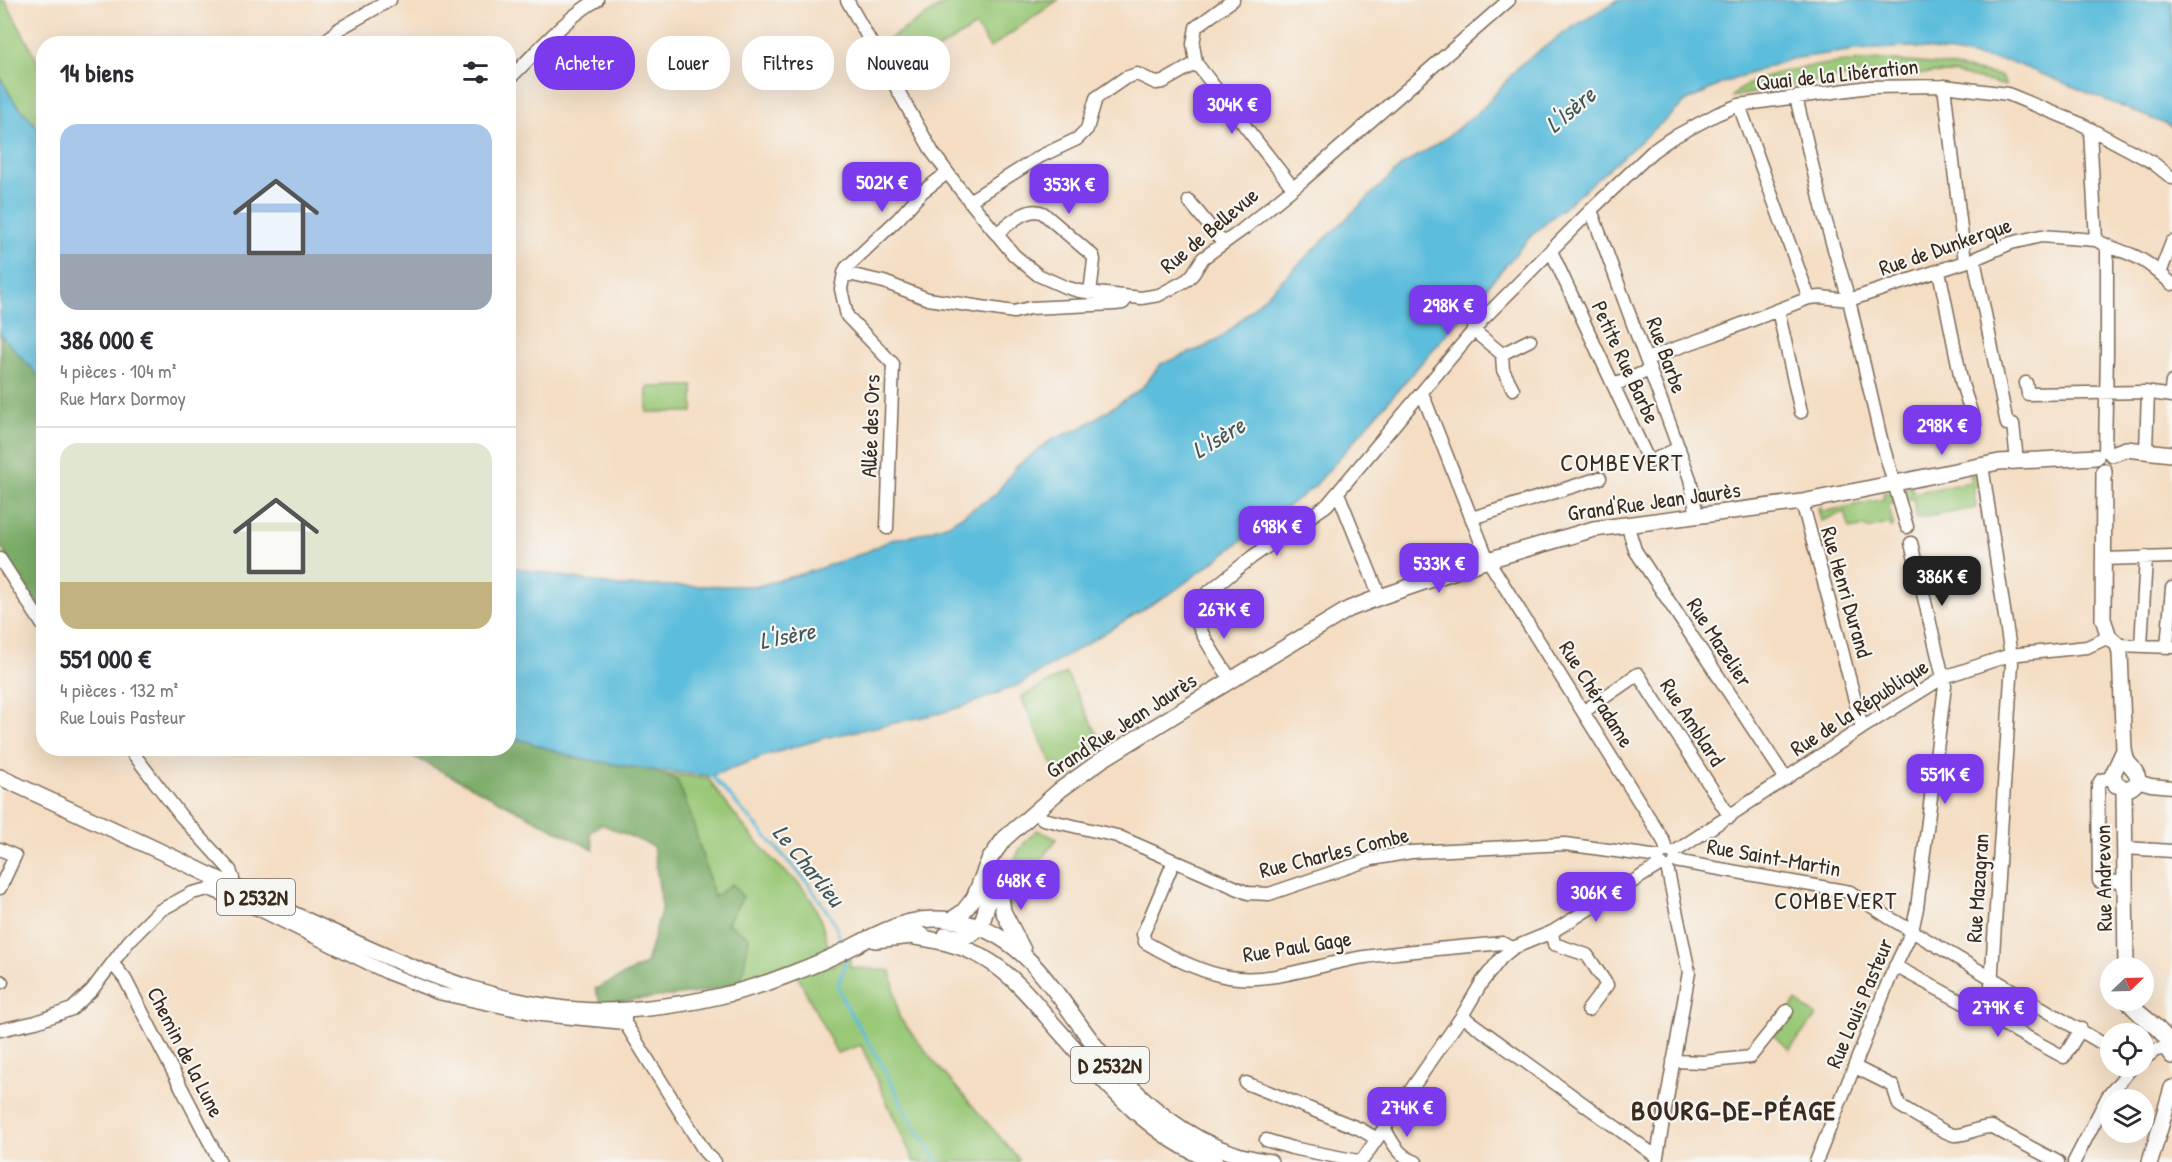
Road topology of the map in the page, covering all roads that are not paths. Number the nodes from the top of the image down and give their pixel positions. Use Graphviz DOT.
graph roads {
  1 [pos="390,0"];
  2 [pos="597,0"];
  3 [pos="847,0"];
  4 [pos="1233,0"];
  5 [pos="1509,0"];
  6 [pos="331,36"];
  7 [pos="1196,63"];
  8 [pos="516,72"];
  9 [pos="1944,86"];
  10 [pos="1796,97"];
  11 [pos="1739,105"];
  12 [pos="2090,130"];
  13 [pos="947,173"];
  14 [pos="2172,178"];
  15 [pos="1293,188"];
  16 [pos="969,201"];
  17 [pos="1189,201"];
  18 [pos="1591,210"];
  19 [pos="996,234"];
  20 [pos="2172,242"];
  21 [pos="1223,243"];
  22 [pos="2101,244"];
  23 [pos="1551,251"];
  24 [pos="1970,261"];
  25 [pos="1939,271"];
  26 [pos="844,273"];
  27 [pos="2160,273"];
  28 [pos="2172,284"];
  29 [pos="1090,293"];
  30 [pos="1128,297"];
  31 [pos="1809,298"];
  32 [pos="1849,300"];
  33 [pos="1778,310"];
  34 [pos="1474,331"];
  35 [pos="1530,340"];
  36 [pos="1502,354"];
  37 [pos="1648,364"];
  38 [pos="2172,382"];
  39 [pos="2025,383"];
  40 [pos="1614,385"];
  41 [pos="1513,389"];
  42 [pos="1422,393"];
  43 [pos="2106,393"];
  44 [pos="2148,393"];
  45 [pos="2171,396"];
  46 [pos="1801,412"];
  47 [pos="1975,424"];
  48 [pos="1679,448"];
  49 [pos="2146,450"];
  50 [pos="2104,454"];
  51 [pos="2172,454"];
  52 [pos="2018,461"];
  53 [pos="1983,465"];
  54 [pos="1600,478"];
  55 [pos="1894,482"];
  56 [pos="1338,493"];
  57 [pos="1802,502"];
  58 [pos="1697,516"];
  59 [pos="1472,518"];
  60 [pos="1627,524"];
  61 [pos="1907,527"];
  62 [pos="887,528"];
  63 [pos="1911,543"];
  64 [pos="2146,557"];
  65 [pos="2172,558"];
  66 [pos="0,559"];
  67 [pos="2103,559"];
  68 [pos="1488,560"];
  69 [pos="2172,588"];
  70 [pos="1380,597"];
  71 [pos="36,615"];
  72 [pos="2114,641"];
  73 [pos="2141,646"];
  74 [pos="2170,647"];
  75 [pos="2010,655"];
  76 [pos="1944,677"];
  77 [pos="1230,680"];
  78 [pos="1583,712"];
  79 [pos="1862,728"];
  80 [pos="135,756"];
  81 [pos="2124,771"];
  82 [pos="0,777"];
  83 [pos="1786,779"];
  84 [pos="2172,787"];
  85 [pos="1030,816"];
  86 [pos="1730,818"];
  87 [pos="2126,848"];
  88 [pos="0,849"];
  89 [pos="2172,851"];
  90 [pos="1667,859"];
  91 [pos="1174,861"];
  92 [pos="996,867"];
  93 [pos="2125,882"];
  94 [pos="231,886"];
  95 [pos="0,888"];
  96 [pos="951,920"];
  97 [pos="980,927"];
  98 [pos="1912,931"];
  99 [pos="1552,932"];
  100 [pos="915,937"];
  101 [pos="853,946"];
  102 [pos="1513,948"];
  103 [pos="2126,957"];
  104 [pos="1029,960"];
  105 [pos="113,964"];
  106 [pos="1895,966"];
  107 [pos="1992,977"];
  108 [pos="1588,1010"];
  109 [pos="1787,1011"];
  110 [pos="2137,1011"];
  111 [pos="1462,1016"];
  112 [pos="1989,1016"];
  113 [pos="625,1017"];
  114 [pos="2081,1029"];
  115 [pos="0,1030"];
  116 [pos="2100,1041"];
  117 [pos="2170,1046"];
  118 [pos="2154,1052"];
  119 [pos="1674,1061"];
  120 [pos="1855,1068"];
  121 [pos="2124,1077"];
  122 [pos="1246,1083"];
  123 [pos="2172,1088"];
  124 [pos="1385,1129"];
  125 [pos="1377,1139"];
  126 [pos="1266,1140"];
  127 [pos="1656,1160"];
  128 [pos="220,1162"];
  129 [pos="715,1162"];
  130 [pos="1215,1162"];
  131 [pos="1270,1162"];
  132 [pos="1416,1162"];
  133 [pos="1816,1162"];
  134 [pos="2058,1162"];
  135 [pos="2074,1162"];
  136 [pos="2150,1162"];
  1 -- 6 [label="street"];
  2 -- 8 [label="street"];
  3 -- 13 [label="street, Rue de Bellevue"];
  4 -- 7 [label="street"];
  5 -- 15 [label="street, Rue de Bellevue"];
  7 -- 15 [label="street"];
  7 -- 16 [label="street"];
  9 -- 10 [label="street, Quai de la Libération"];
  9 -- 12 [label="street, Quai de la Libération"];
  9 -- 24 [label="street"];
  10 -- 11 [label="street, Quai de la Libération"];
  10 -- 32 [label="street"];
  11 -- 18 [label="street, Quai de la Libération"];
  11 -- 31 [label="street"];
  12 -- 14 [label="street, Quai de la Libération"];
  12 -- 22 [label="street"];
  13 -- 16 [label="street, Rue de Bellevue"];
  13 -- 26 [label="street"];
  15 -- 21 [label="street, Rue de Bellevue"];
  16 -- 19 [label="street, Rue de Bellevue"];
  17 -- 21 [label="street"];
  18 -- 23 [label="street, Quai de la Libération"];
  18 -- 37 [label="street, Rue Barbe"];
  19 -- 29 [label="street, Rue de Bellevue"];
  19 -- 29 [label="street"];
  20 -- 27 [label="street"];
  21 -- 30 [label="street, Rue de Bellevue"];
  22 -- 24 [label="street, Rue de Dunkerque"];
  22 -- 27 [label="street, Rue de Dunkerque"];
  22 -- 43 [label="street"];
  23 -- 34 [label="street, Quai de la Libération"];
  23 -- 40 [label="street, Petite Rue Barbe"];
  24 -- 25 [label="street, Rue de Dunkerque"];
  24 -- 52 [label="street"];
  25 -- 32 [label="street, Rue de Dunkerque"];
  25 -- 47 [label="street"];
  26 -- 30 [label="street"];
  26 -- 62 [label="street, Allée des Ors"];
  27 -- 28 [label="street, Rue de Dunkerque"];
  29 -- 30 [label="street, Rue de Bellevue"];
  31 -- 32 [label="street, Rue de Dunkerque"];
  31 -- 33 [label="street"];
  32 -- 55 [label="street"];
  33 -- 37 [label="street"];
  33 -- 46 [label="street"];
  34 -- 36 [label="street"];
  34 -- 42 [label="street, Quai de la Libération"];
  35 -- 36 [label="street"];
  36 -- 41 [label="street"];
  37 -- 40 [label="street"];
  37 -- 48 [label="street, Rue Barbe"];
  38 -- 45 [label="street"];
  39 -- 43 [label="street"];
  40 -- 48 [label="street, Petite Rue Barbe"];
  42 -- 56 [label="street, Quai de la Libération"];
  42 -- 59 [label="street, Rue Chéradame"];
  43 -- 44 [label="street"];
  43 -- 50 [label="street"];
  44 -- 45 [label="street"];
  44 -- 49 [label="street"];
  48 -- 58 [label="street, Rue Barbe"];
  49 -- 50 [label="main road, Grand'Rue Jean Jaurès"];
  49 -- 51 [label="main road, Grand'Rue Jean Jaurès"];
  50 -- 52 [label="main road, Grand'Rue Jean Jaurès"];
  50 -- 67 [label="main road, Rue Andrevon"];
  52 -- 53 [label="main road, Grand'Rue Jean Jaurès"];
  53 -- 55 [label="main road, Grand'Rue Jean Jaurès"];
  53 -- 75 [label="street, Rue Mazagran"];
  54 -- 59 [label="street"];
  55 -- 57 [label="main road, Grand'Rue Jean Jaurès"];
  55 -- 61 [label="street"];
  56 -- 70 [label="street"];
  56 -- 77 [label="street, Quai de la Libération"];
  57 -- 58 [label="main road, Grand'Rue Jean Jaurès"];
  57 -- 79 [label="street, Rue Henri Durand"];
  58 -- 60 [label="main road, Grand'Rue Jean Jaurès"];
  59 -- 68 [label="street, Rue Chéradame"];
  60 -- 68 [label="main road, Grand'Rue Jean Jaurès"];
  60 -- 83 [label="street, Rue Mazelier"];
  63 -- 76 [label="street, Rue Louis Pasteur"];
  64 -- 65 [label="street"];
  64 -- 67 [label="street"];
  64 -- 73 [label="street"];
  66 -- 71 [label="street"];
  67 -- 72 [label="main road, Rue Andrevon"];
  68 -- 70 [label="main road, Grand'Rue Jean Jaurès"];
  68 -- 78 [label="street, Rue Chéradame"];
  69 -- 74 [label="street"];
  70 -- 77 [label="main road, Grand'Rue Jean Jaurès"];
  72 -- 73 [label="street"];
  72 -- 75 [label="street, Rue de la République"];
  72 -- 81 [label="main road, Rue Andrevon"];
  73 -- 74 [label="street"];
  75 -- 76 [label="street, Rue de la République"];
  75 -- 107 [label="street, Rue Mazagran"];
  76 -- 79 [label="street, Rue de la République"];
  76 -- 98 [label="street, Rue Louis Pasteur"];
  77 -- 85 [label="main road, Grand'Rue Jean Jaurès"];
  78 -- 86 [label="street, Rue Amblard"];
  78 -- 90 [label="street, Rue Chéradame"];
  79 -- 83 [label="street, Rue de la République"];
  80 -- 94 [label="street"];
  81 -- 84 [label="street"];
  81 -- 87 [label="main road, Rue Andrevon"];
  81 -- 93 [label="street"];
  82 -- 94 [label="main road, D 2532N"];
  83 -- 86 [label="street, Rue de la République"];
  85 -- 91 [label="street, Rue Charles Combe"];
  85 -- 92 [label="main road"];
  85 -- 96 [label="main road"];
  86 -- 90 [label="street, Rue de la République"];
  87 -- 89 [label="street"];
  87 -- 93 [label="main road, Rue Andrevon"];
  88 -- 95 [label="street"];
  90 -- 91 [label="street, Rue Charles Combe"];
  90 -- 98 [label="street, Rue Saint-Martin"];
  90 -- 99 [label="street, Rue de la République"];
  90 -- 119 [label="street, Rue Chéradame"];
  91 -- 102 [label="street, Rue Paul Gage"];
  92 -- 97 [label="main road"];
  92 -- 104 [label="main road"];
  93 -- 103 [label="main road, Rue Andrevon"];
  94 -- 113 [label="main road, D 2532N"];
  96 -- 97 [label="main road, D 2532N"];
  96 -- 101 [label="main road, D 2532N"];
  97 -- 100 [label="main road, D 2532N"];
  97 -- 104 [label="main road, D 2532N"];
  98 -- 106 [label="street, Rue Louis Pasteur"];
  98 -- 107 [label="street, Rue Saint-Martin"];
  99 -- 102 [label="street, Rue de la République"];
  99 -- 108 [label="street"];
  100 -- 101 [label="main road, D 2532N"];
  100 -- 130 [label="main road, D 2532N"];
  101 -- 113 [label="main road, D 2532N"];
  102 -- 111 [label="street"];
  104 -- 131 [label="main road, D 2532N"];
  105 -- 113 [label="street"];
  105 -- 115 [label="street"];
  105 -- 128 [label="street, Chemin de la Lune"];
  106 -- 112 [label="street"];
  106 -- 120 [label="street, Rue Louis Pasteur"];
  107 -- 112 [label="street, Rue Mazagran"];
  107 -- 114 [label="street, Rue Saint-Martin"];
  109 -- 119 [label="street"];
  110 -- 117 [label="main road"];
  111 -- 124 [label="street"];
  111 -- 127 [label="street"];
  112 -- 114 [label="street"];
  113 -- 129 [label="street"];
  114 -- 116 [label="street, Rue Saint-Martin"];
  117 -- 118 [label="street"];
  119 -- 127 [label="street, Rue Chéradame"];
  120 -- 133 [label="street, Rue Louis Pasteur"];
  120 -- 134 [label="street"];
  121 -- 135 [label="street"];
  122 -- 125 [label="street"];
  123 -- 136 [label="main road"];
  124 -- 125 [label="street"];
  124 -- 132 [label="street"];
  125 -- 126 [label="street"];
}
